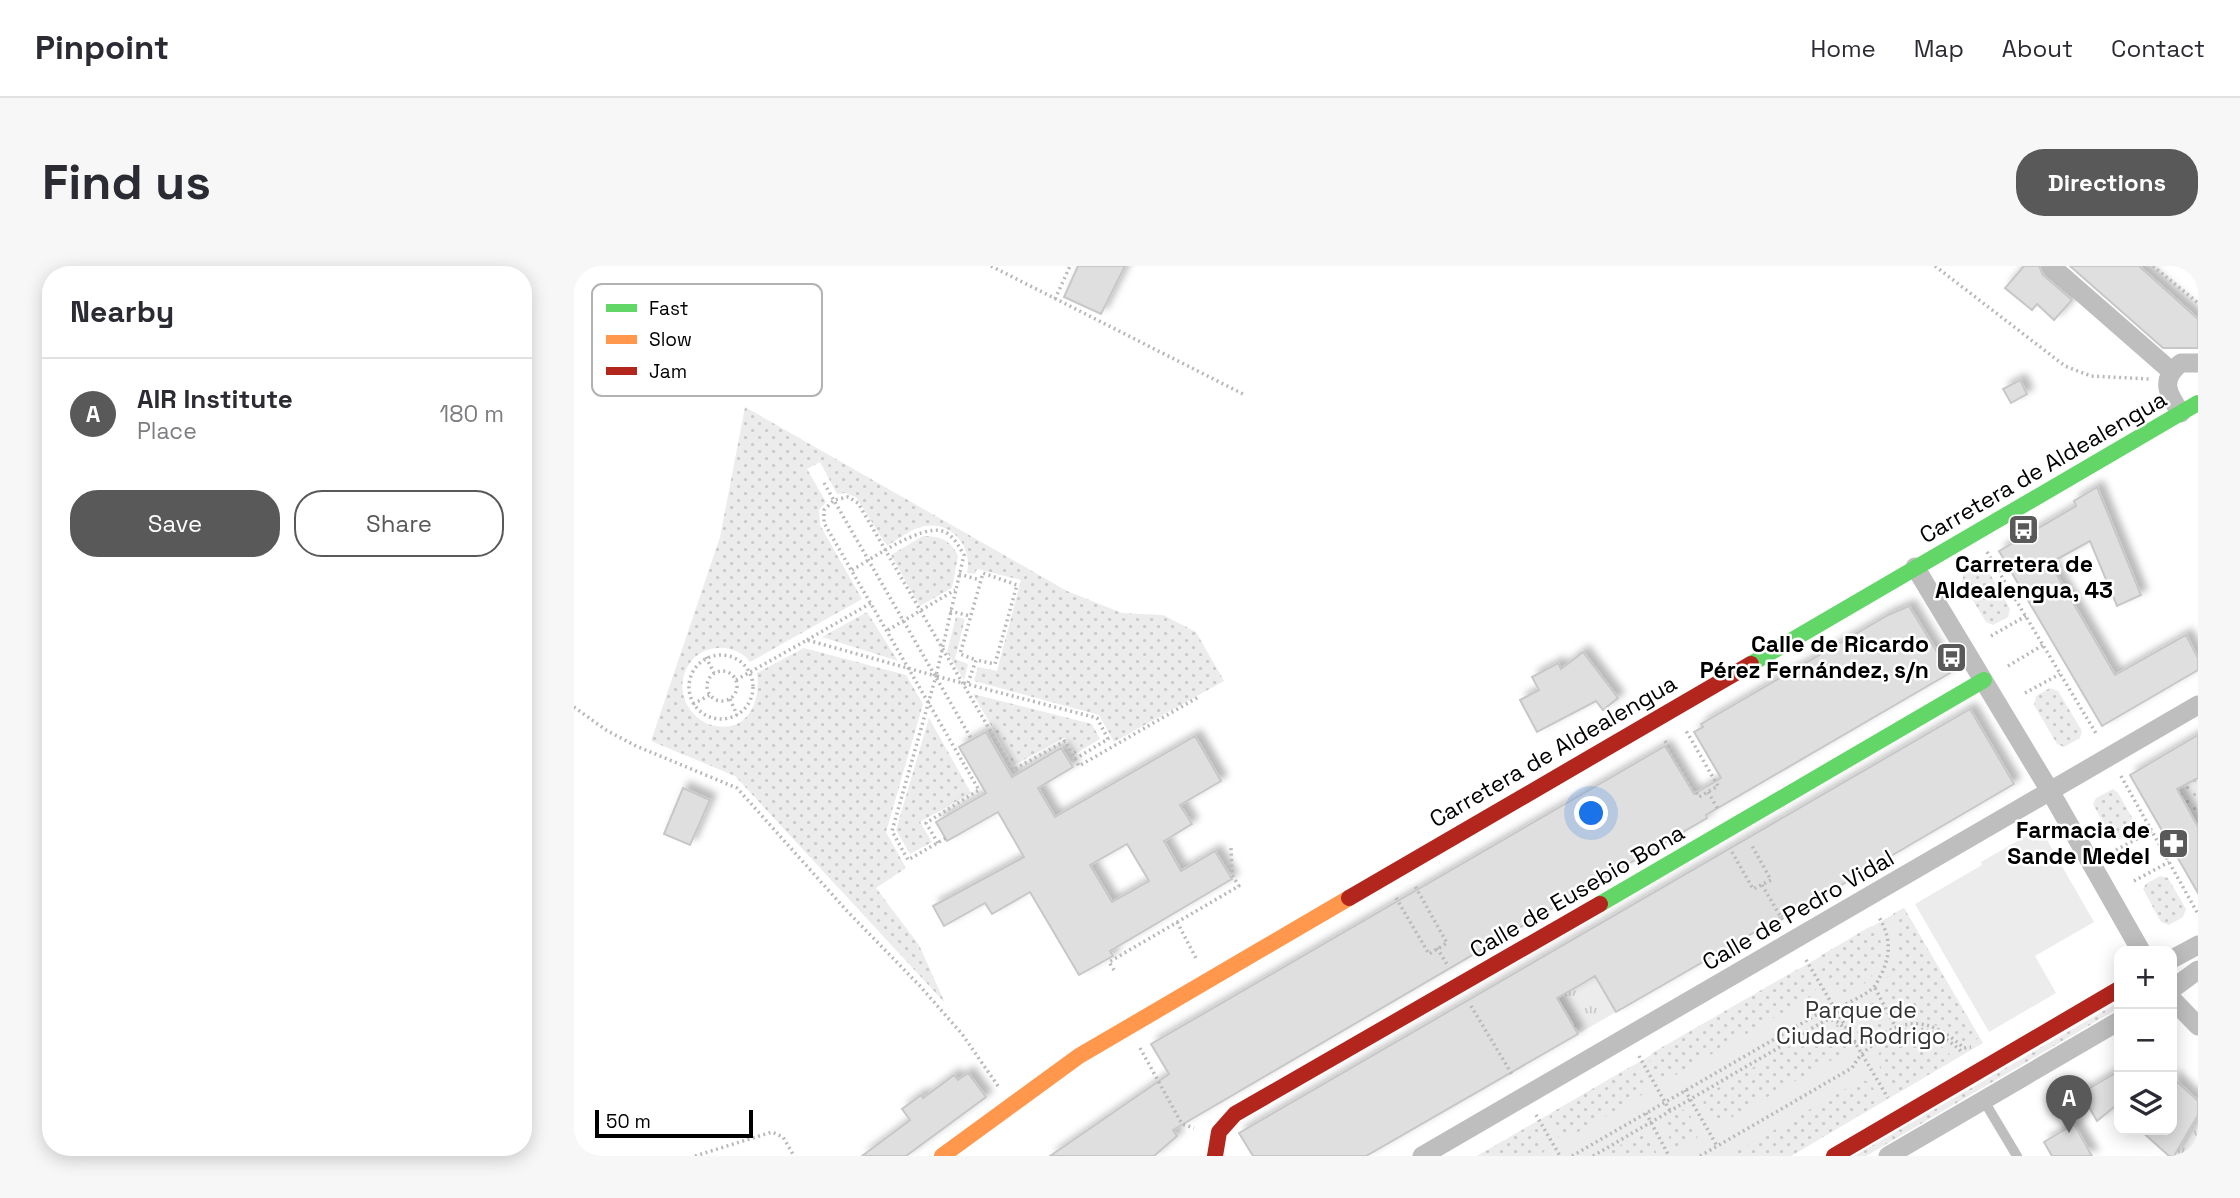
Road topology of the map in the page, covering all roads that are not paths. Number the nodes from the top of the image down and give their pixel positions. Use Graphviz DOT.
graph roads {
  1 [pos="2051,266"];
  2 [pos="2198,363"];
  3 [pos="2169,375"];
  4 [pos="2190,408"];
  5 [pos="1916,567"];
  6 [pos="1984,680"];
  7 [pos="2198,705"];
  8 [pos="2050,791"];
  9 [pos="2198,945"];
  10 [pos="2138,946"];
  11 [pos="2177,956"];
  12 [pos="2198,970"];
  13 [pos="2177,985"];
  14 [pos="2114,992"];
  15 [pos="2177,1004"];
  16 [pos="2114,1024"];
  17 [pos="2198,1026"];
  18 [pos="1983,1101"];
  19 [pos="942,1156"];
  20 [pos="1215,1156"];
  21 [pos="1422,1156"];
  22 [pos="1834,1156"];
  23 [pos="1888,1156"];
  24 [pos="2017,1156"];
  1 -- 3 [label="street"];
  2 -- 3 [label="street"];
  3 -- 4 [label="street"];
  4 -- 5 [label="street, Carretera de Aldealengua"];
  5 -- 6 [label="street"];
  5 -- 19 [label="street, Carretera de Aldealengua"];
  6 -- 8 [label="street"];
  6 -- 20 [label="street, Calle de Eusebio Bona"];
  7 -- 8 [label="street, Calle de Pedro Vidal"];
  8 -- 10 [label="street"];
  8 -- 21 [label="street, Calle de Pedro Vidal"];
  9 -- 11 [label="street"];
  12 -- 13 [label="street"];
  14 -- 22 [label="street"];
  15 -- 17 [label="street"];
  16 -- 18 [label="street"];
  18 -- 23 [label="street"];
  18 -- 24 [label="lane"];
}
